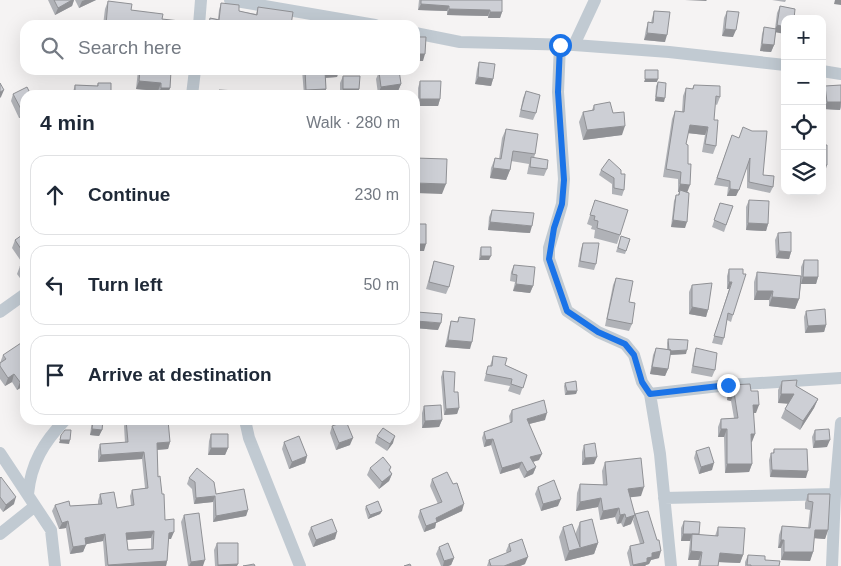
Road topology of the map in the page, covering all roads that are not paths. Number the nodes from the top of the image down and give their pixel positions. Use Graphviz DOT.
graph roads {
  1 [pos="201,0"];
  2 [pos="230,0"];
  3 [pos="595,0"];
  4 [pos="199,20"];
  5 [pos="346,20"];
  6 [pos="420,34"];
  7 [pos="560,45"];
  8 [pos="574,45"];
  9 [pos="781,65"];
  10 [pos="826,72"];
  11 [pos="841,74"];
  12 [pos="194,75"];
  13 [pos="193,90"];
  14 [pos="20,298"];
  15 [pos="0,312"];
  16 [pos="841,378"];
  17 [pos="650,394"];
  18 [pos="841,423"];
  19 [pos="60,425"];
  20 [pos="246,425"];
  21 [pos="0,454"];
  22 [pos="28,494"];
  23 [pos="834,494"];
  24 [pos="664,498"];
  25 [pos="35,506"];
  26 [pos="0,534"];
  27 [pos="55,566"];
  28 [pos="300,566"];
  29 [pos="670,566"];
  30 [pos="832,566"];
  1 -- 4 [label="street"];
  2 -- 5 [label="street"];
  3 -- 8 [label="street"];
  6 -- 7 [label="street"];
  7 -- 8 [label="street"];
  7 -- 17 [label="street"];
  8 -- 9 [label="street"];
  10 -- 11 [label="street"];
  12 -- 13 [label="street"];
  14 -- 15 [label="street"];
  16 -- 17 [label="street"];
  17 -- 24 [label="street"];
  18 -- 23 [label="street"];
  19 -- 22 [label="street"];
  20 -- 28 [label="street"];
  21 -- 22 [label="street"];
  22 -- 25 [label="street"];
  23 -- 24 [label="street"];
  23 -- 30 [label="street"];
  24 -- 29 [label="street"];
  25 -- 26 [label="street"];
  25 -- 27 [label="street"];
}
